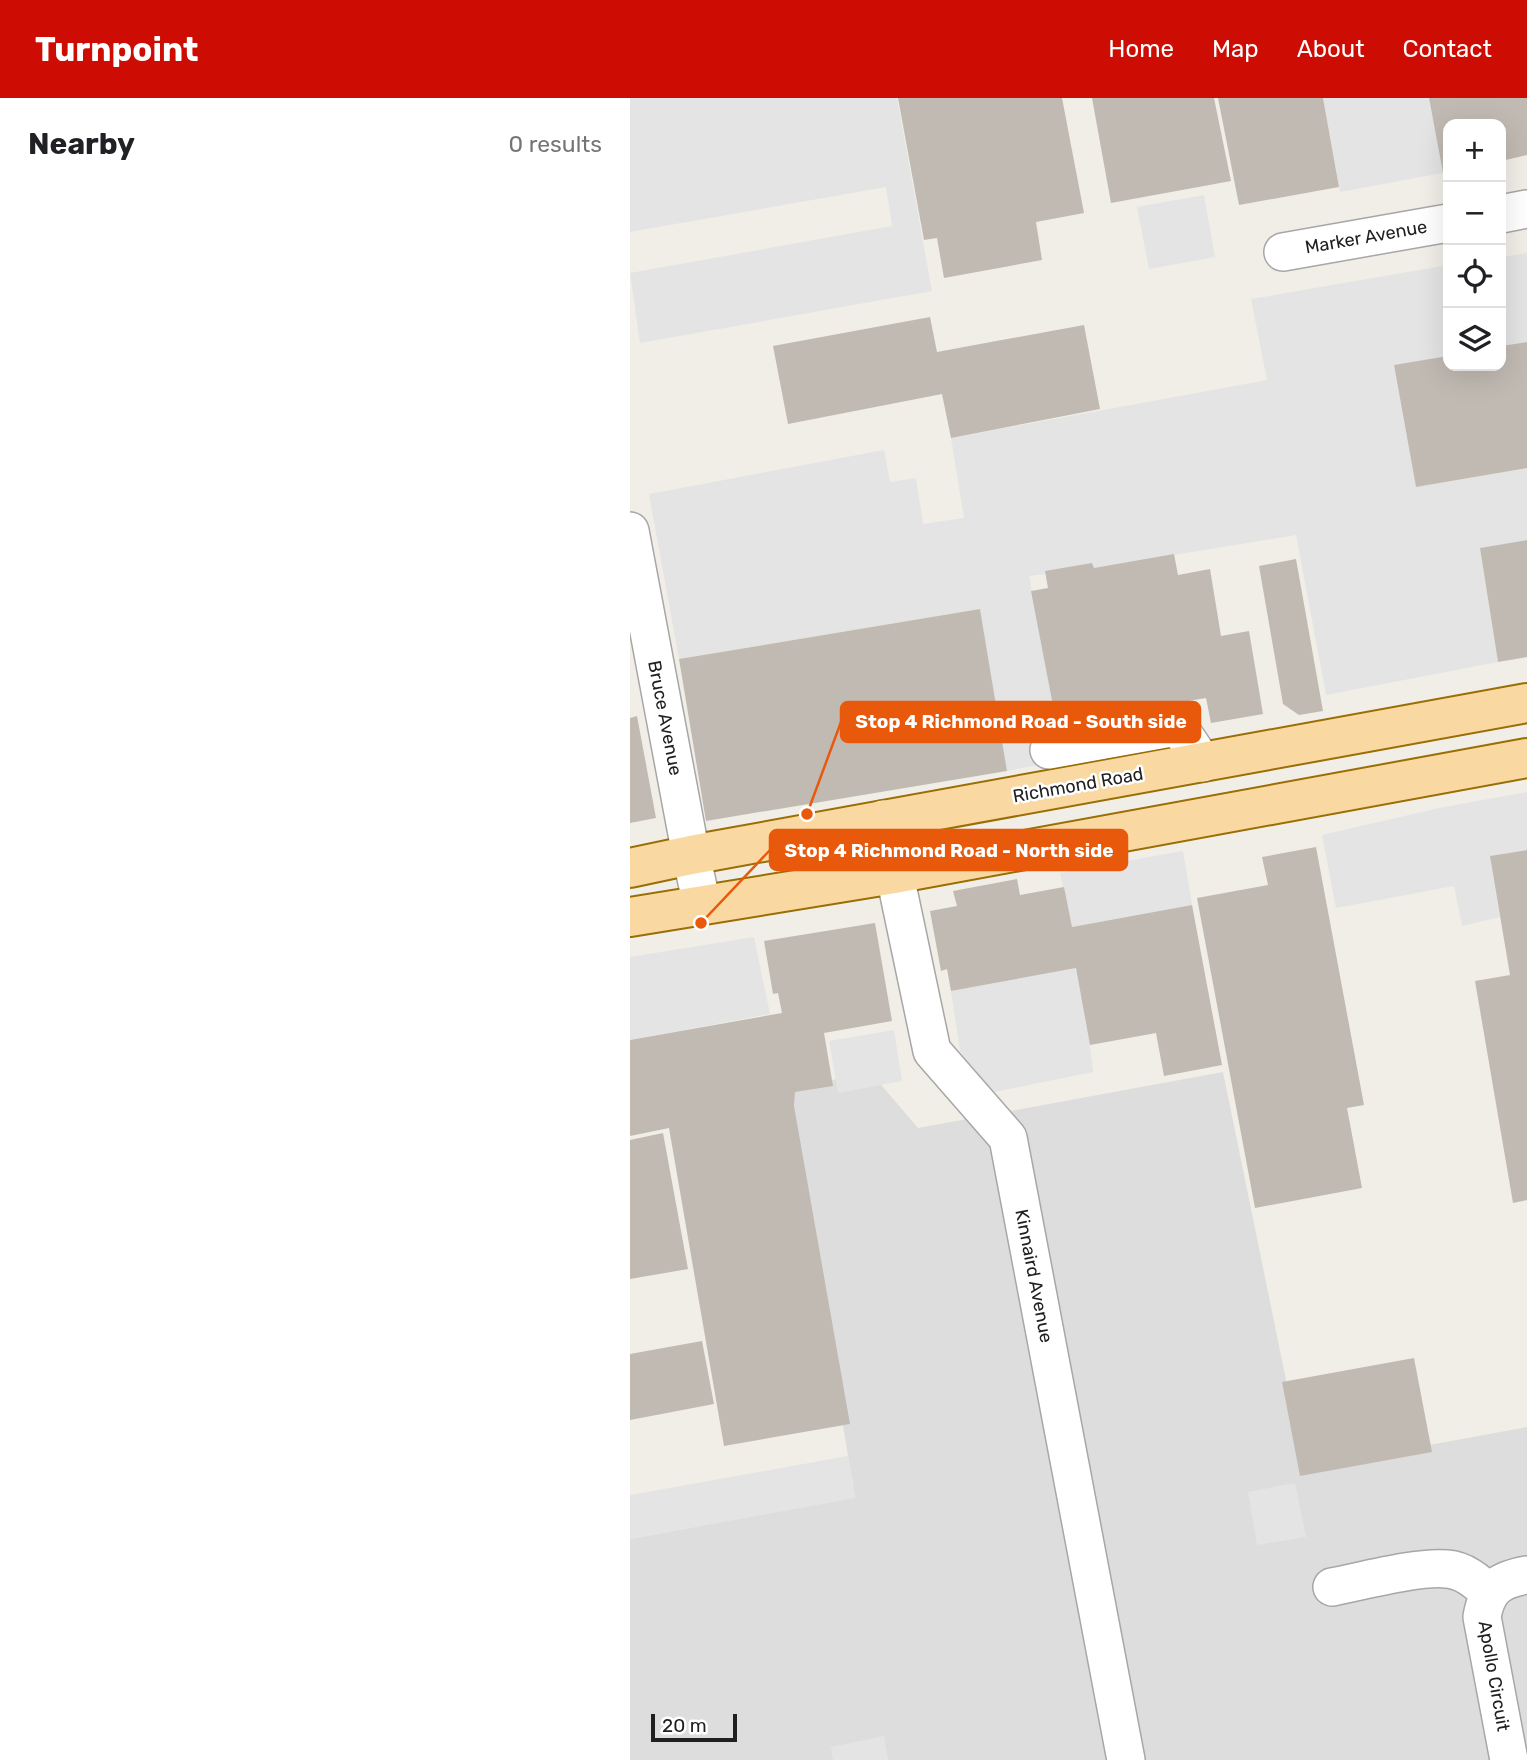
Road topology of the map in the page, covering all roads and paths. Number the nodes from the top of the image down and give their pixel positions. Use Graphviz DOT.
graph roads {
  1 [pos="1527,209"];
  2 [pos="1506,213"];
  3 [pos="1443,224"];
  4 [pos="1283,252"];
  5 [pos="630,531"];
  6 [pos="1527,703"];
  7 [pos="1049,750"];
  8 [pos="1527,758"];
  9 [pos="1203,763"];
  10 [pos="883,820"];
  11 [pos="691,855"];
  12 [pos="630,868"];
  13 [pos="894,874"];
  14 [pos="702,905"];
  15 [pos="630,917"];
  16 [pos="1527,1576"];
  17 [pos="1332,1587"];
  18 [pos="1489,1593"];
  19 [pos="1126,1760"];
  20 [pos="1509,1760"];
  1 -- 2 [label="street"];
  3 -- 4 [label="street, Marker Avenue"];
  5 -- 11 [label="street, Bruce Avenue"];
  6 -- 9 [label="main road, Richmond Road"];
  7 -- 9 [label="street"];
  8 -- 13 [label="main road"];
  9 -- 10 [label="main road, Richmond Road"];
  10 -- 11 [label="main road, Richmond Road"];
  10 -- 13 [label="street, Kinnaird Avenue"];
  11 -- 12 [label="main road, Richmond Road"];
  11 -- 14 [label="street, Bruce Avenue"];
  13 -- 14 [label="main road"];
  13 -- 19 [label="street, Kinnaird Avenue"];
  14 -- 15 [label="main road"];
  16 -- 18 [label="street"];
  17 -- 18 [label="street"];
  18 -- 20 [label="street, Apollo Circuit"];
}
